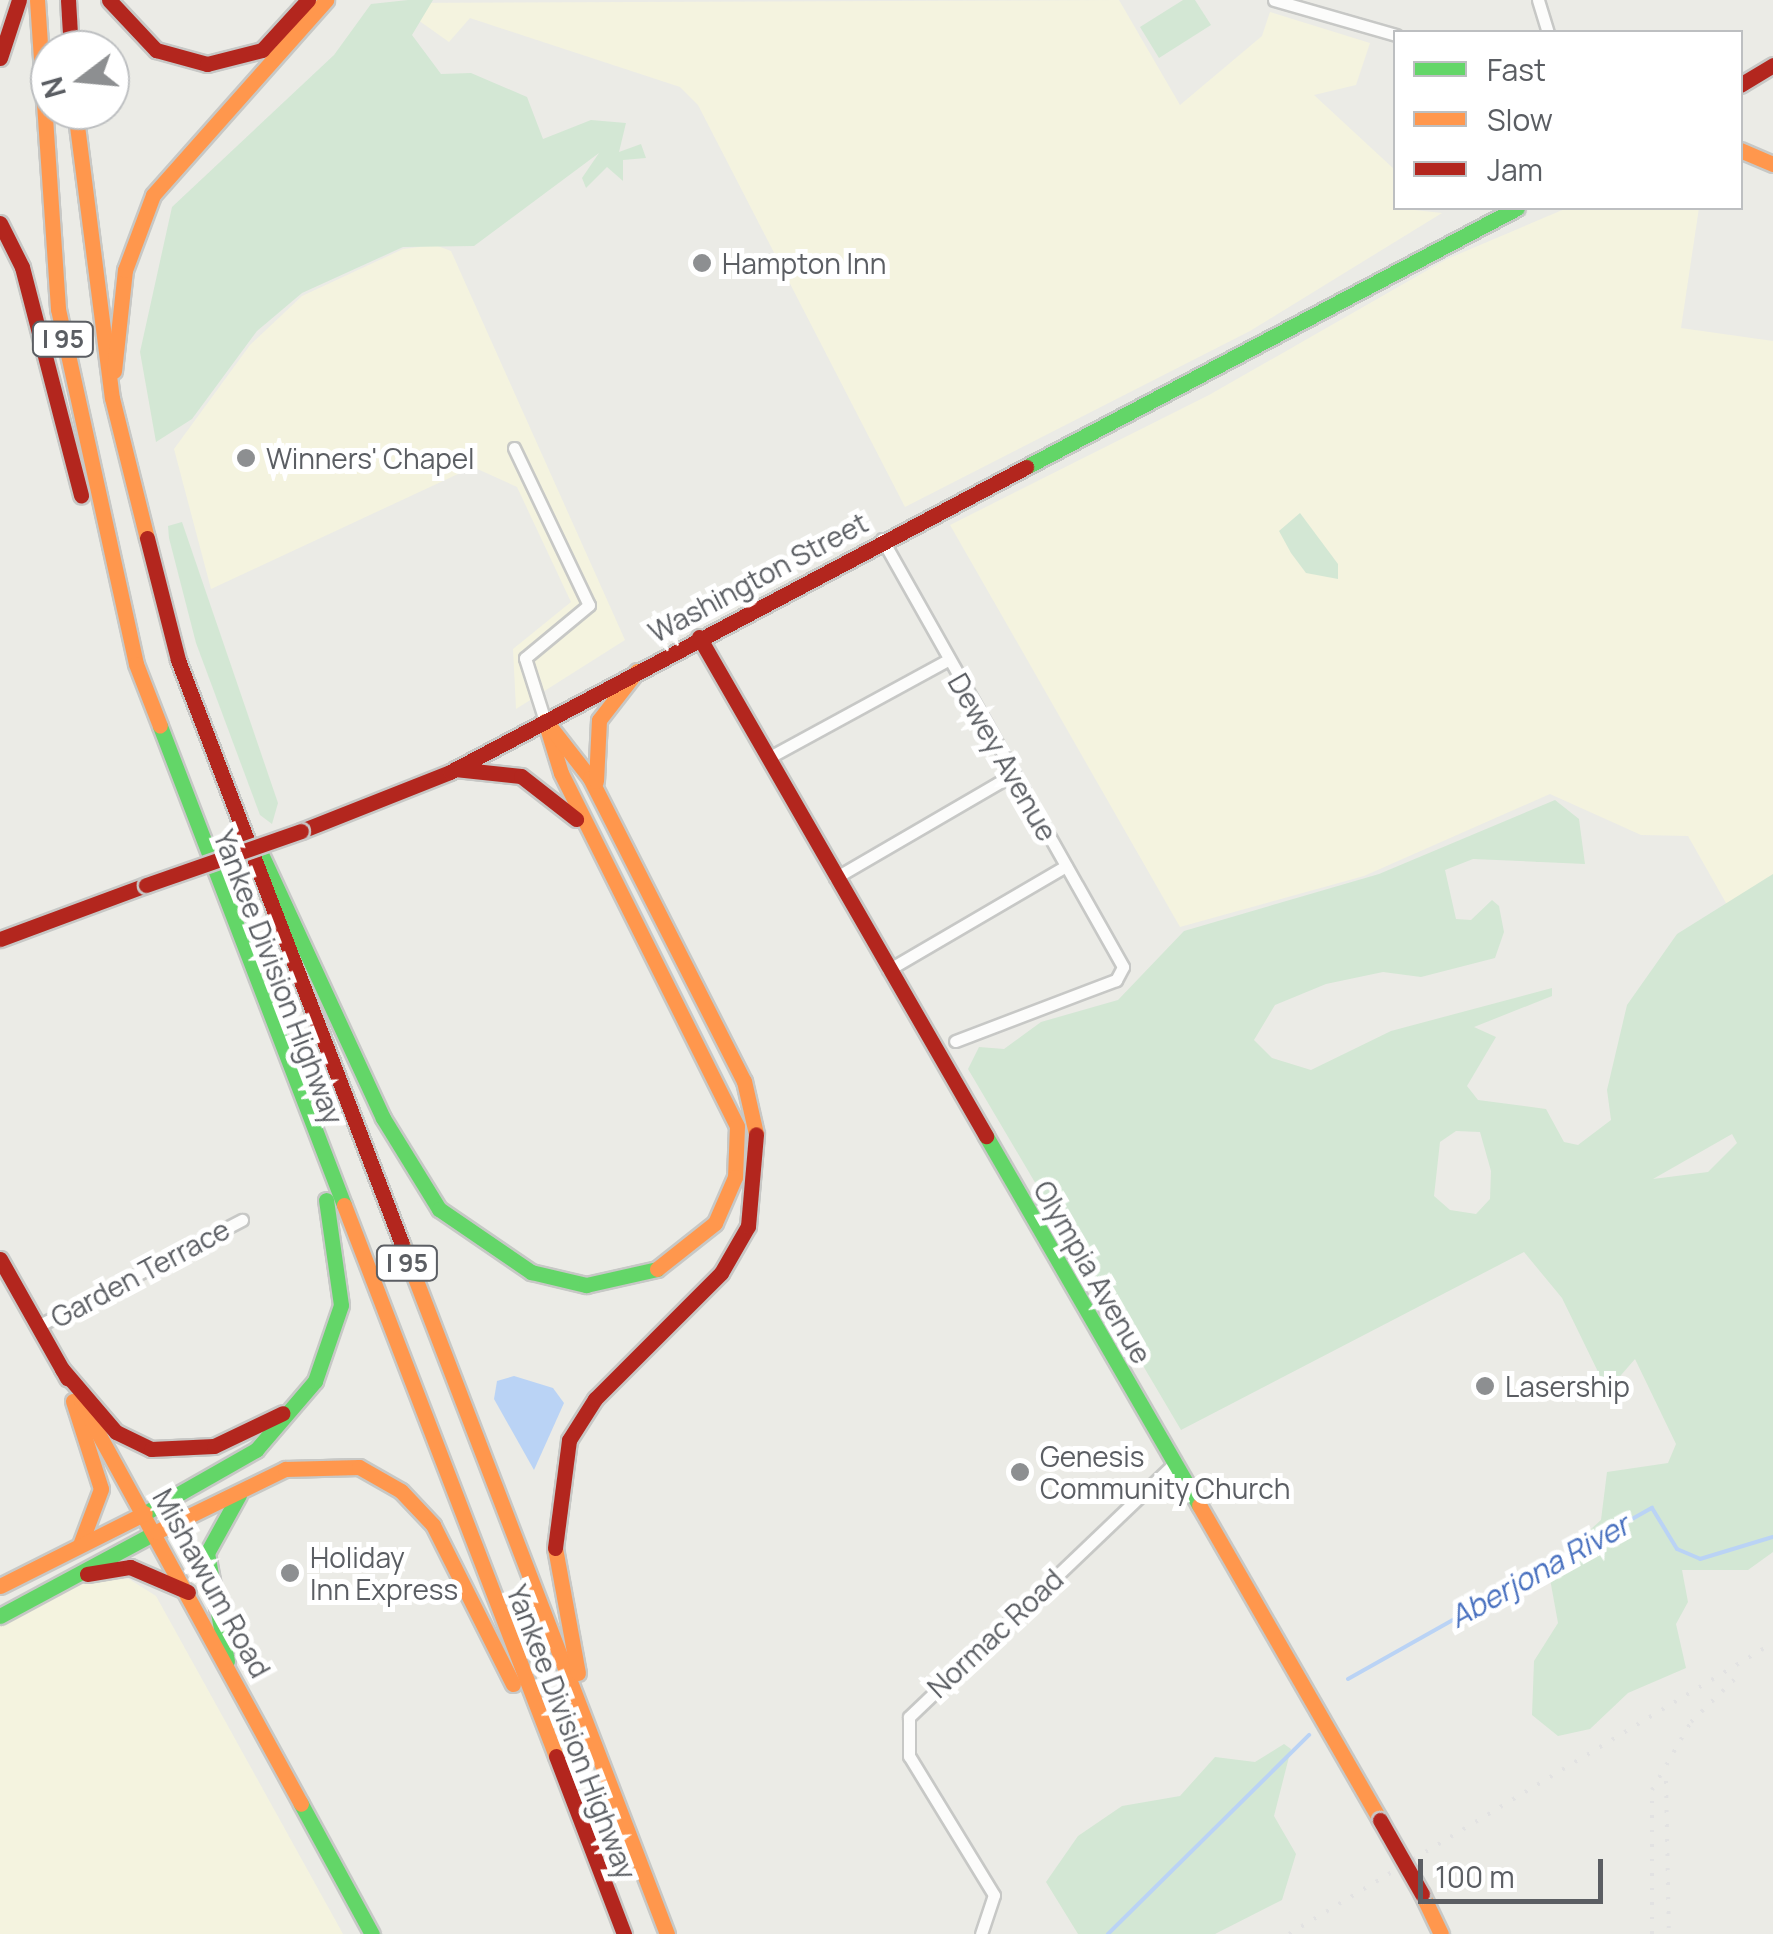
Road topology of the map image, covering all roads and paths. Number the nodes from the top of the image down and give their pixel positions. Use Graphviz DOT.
graph roads {
  1 [pos="19,0"];
  2 [pos="37,0"];
  3 [pos="68,0"];
  4 [pos="108,0"];
  5 [pos="308,0"];
  6 [pos="326,0"];
  7 [pos="1274,0"];
  8 [pos="1538,0"];
  9 [pos="70,30"];
  10 [pos="1547,30"];
  11 [pos="1393,34"];
  12 [pos="0,58"];
  13 [pos="1773,65"];
  14 [pos="1743,83"];
  15 [pos="78,130"];
  16 [pos="1743,152"];
  17 [pos="1773,164"];
  18 [pos="1513,210"];
  19 [pos="0,223"];
  20 [pos="112,398"];
  21 [pos="514,448"];
  22 [pos="882,539"];
  23 [pos="123,620"];
  24 [pos="699,637"];
  25 [pos="948,660"];
  26 [pos="637,671"];
  27 [pos="546,721"];
  28 [pos="208,744"];
  29 [pos="768,758"];
  30 [pos="455,769"];
  31 [pos="1014,774"];
  32 [pos="600,797"];
  33 [pos="606,858"];
  34 [pos="1066,866"];
  35 [pos="835,878"];
  36 [pos="2,939"];
  37 [pos="888,970"];
  38 [pos="954,1040"];
  39 [pos="288,1068"];
  40 [pos="242,1220"];
  41 [pos="0,1260"];
  42 [pos="38,1326"];
  43 [pos="62,1369"];
  44 [pos="297,1404"];
  45 [pos="1175,1463"];
  46 [pos="254,1482"];
  47 [pos="145,1512"];
  48 [pos="156,1532"];
  49 [pos="80,1546"];
  50 [pos="68,1578"];
  51 [pos="0,1586"];
  52 [pos="190,1593"];
  53 [pos="0,1616"];
  54 [pos="228,1660"];
  55 [pos="607,1781"];
  56 [pos="596,1864"];
  57 [pos="372,1934"];
  58 [pos="624,1934"];
  59 [pos="667,1934"];
  60 [pos="981,1934"];
  61 [pos="1441,1934"];
  1 -- 12 [label="main road"];
  2 -- 23 [label="main road, Yankee Division Highway / I 95"];
  3 -- 9 [label="main road"];
  4 -- 5 [label="main road"];
  6 -- 20 [label="main road"];
  7 -- 11 [label="street"];
  8 -- 10 [label="street"];
  13 -- 14 [label="main road"];
  15 -- 20 [label="main road, Yankee Division Highway / I 95"];
  16 -- 17 [label="main road"];
  18 -- 22 [label="main road, Washington Street"];
  19 -- 23 [label="main road"];
  20 -- 28 [label="main road, Yankee Division Highway / I 95"];
  21 -- 27 [label="street"];
  22 -- 24 [label="main road, Washington Street"];
  22 -- 25 [label="street, Dewey Avenue"];
  23 -- 39 [label="main road, Yankee Division Highway / I 95"];
  24 -- 26 [label="main road, Washington Street"];
  24 -- 29 [label="main road, Olympia Avenue"];
  25 -- 29 [label="street"];
  25 -- 31 [label="street, Dewey Avenue"];
  26 -- 27 [label="main road, Washington Street"];
  26 -- 32 [label="main road"];
  27 -- 30 [label="main road, Washington Street"];
  27 -- 32 [label="main road"];
  27 -- 33 [label="main road"];
  28 -- 33 [label="main road"];
  28 -- 55 [label="main road, Yankee Division Highway / I 95"];
  29 -- 35 [label="main road, Olympia Avenue"];
  30 -- 33 [label="main road"];
  30 -- 36 [label="main road, Washington Street, bridge"];
  31 -- 34 [label="street, Dewey Avenue"];
  31 -- 35 [label="street"];
  32 -- 55 [label="main road"];
  34 -- 37 [label="street"];
  34 -- 38 [label="street, Dewey Avenue"];
  35 -- 37 [label="main road, Olympia Avenue"];
  37 -- 45 [label="main road, Olympia Avenue"];
  39 -- 44 [label="main road"];
  39 -- 56 [label="main road, Yankee Division Highway / I 95"];
  40 -- 42 [label="street, Garden Terrace"];
  41 -- 42 [label="main road, Mishawum Road"];
  42 -- 43 [label="main road, Mishawum Road"];
  43 -- 44 [label="main road"];
  43 -- 47 [label="main road, Mishawum Road"];
  43 -- 49 [label="main road"];
  44 -- 47 [label="main road"];
  45 -- 60 [label="street, Normac Road"];
  45 -- 61 [label="main road, Olympia Avenue, bridge"];
  46 -- 48 [label="main road"];
  46 -- 54 [label="main road"];
  46 -- 56 [label="main road"];
  47 -- 48 [label="main road, Mishawum Road"];
  47 -- 49 [label="main road"];
  48 -- 50 [label="main road"];
  48 -- 52 [label="main road, Mishawum Road"];
  49 -- 51 [label="main road"];
  50 -- 52 [label="main road"];
  50 -- 53 [label="main road"];
  52 -- 54 [label="main road, Mishawum Road"];
  54 -- 57 [label="main road, Mishawum Road"];
  55 -- 59 [label="main road, Yankee Division Highway / I 95"];
  56 -- 58 [label="main road, Yankee Division Highway / I 95"];
}
